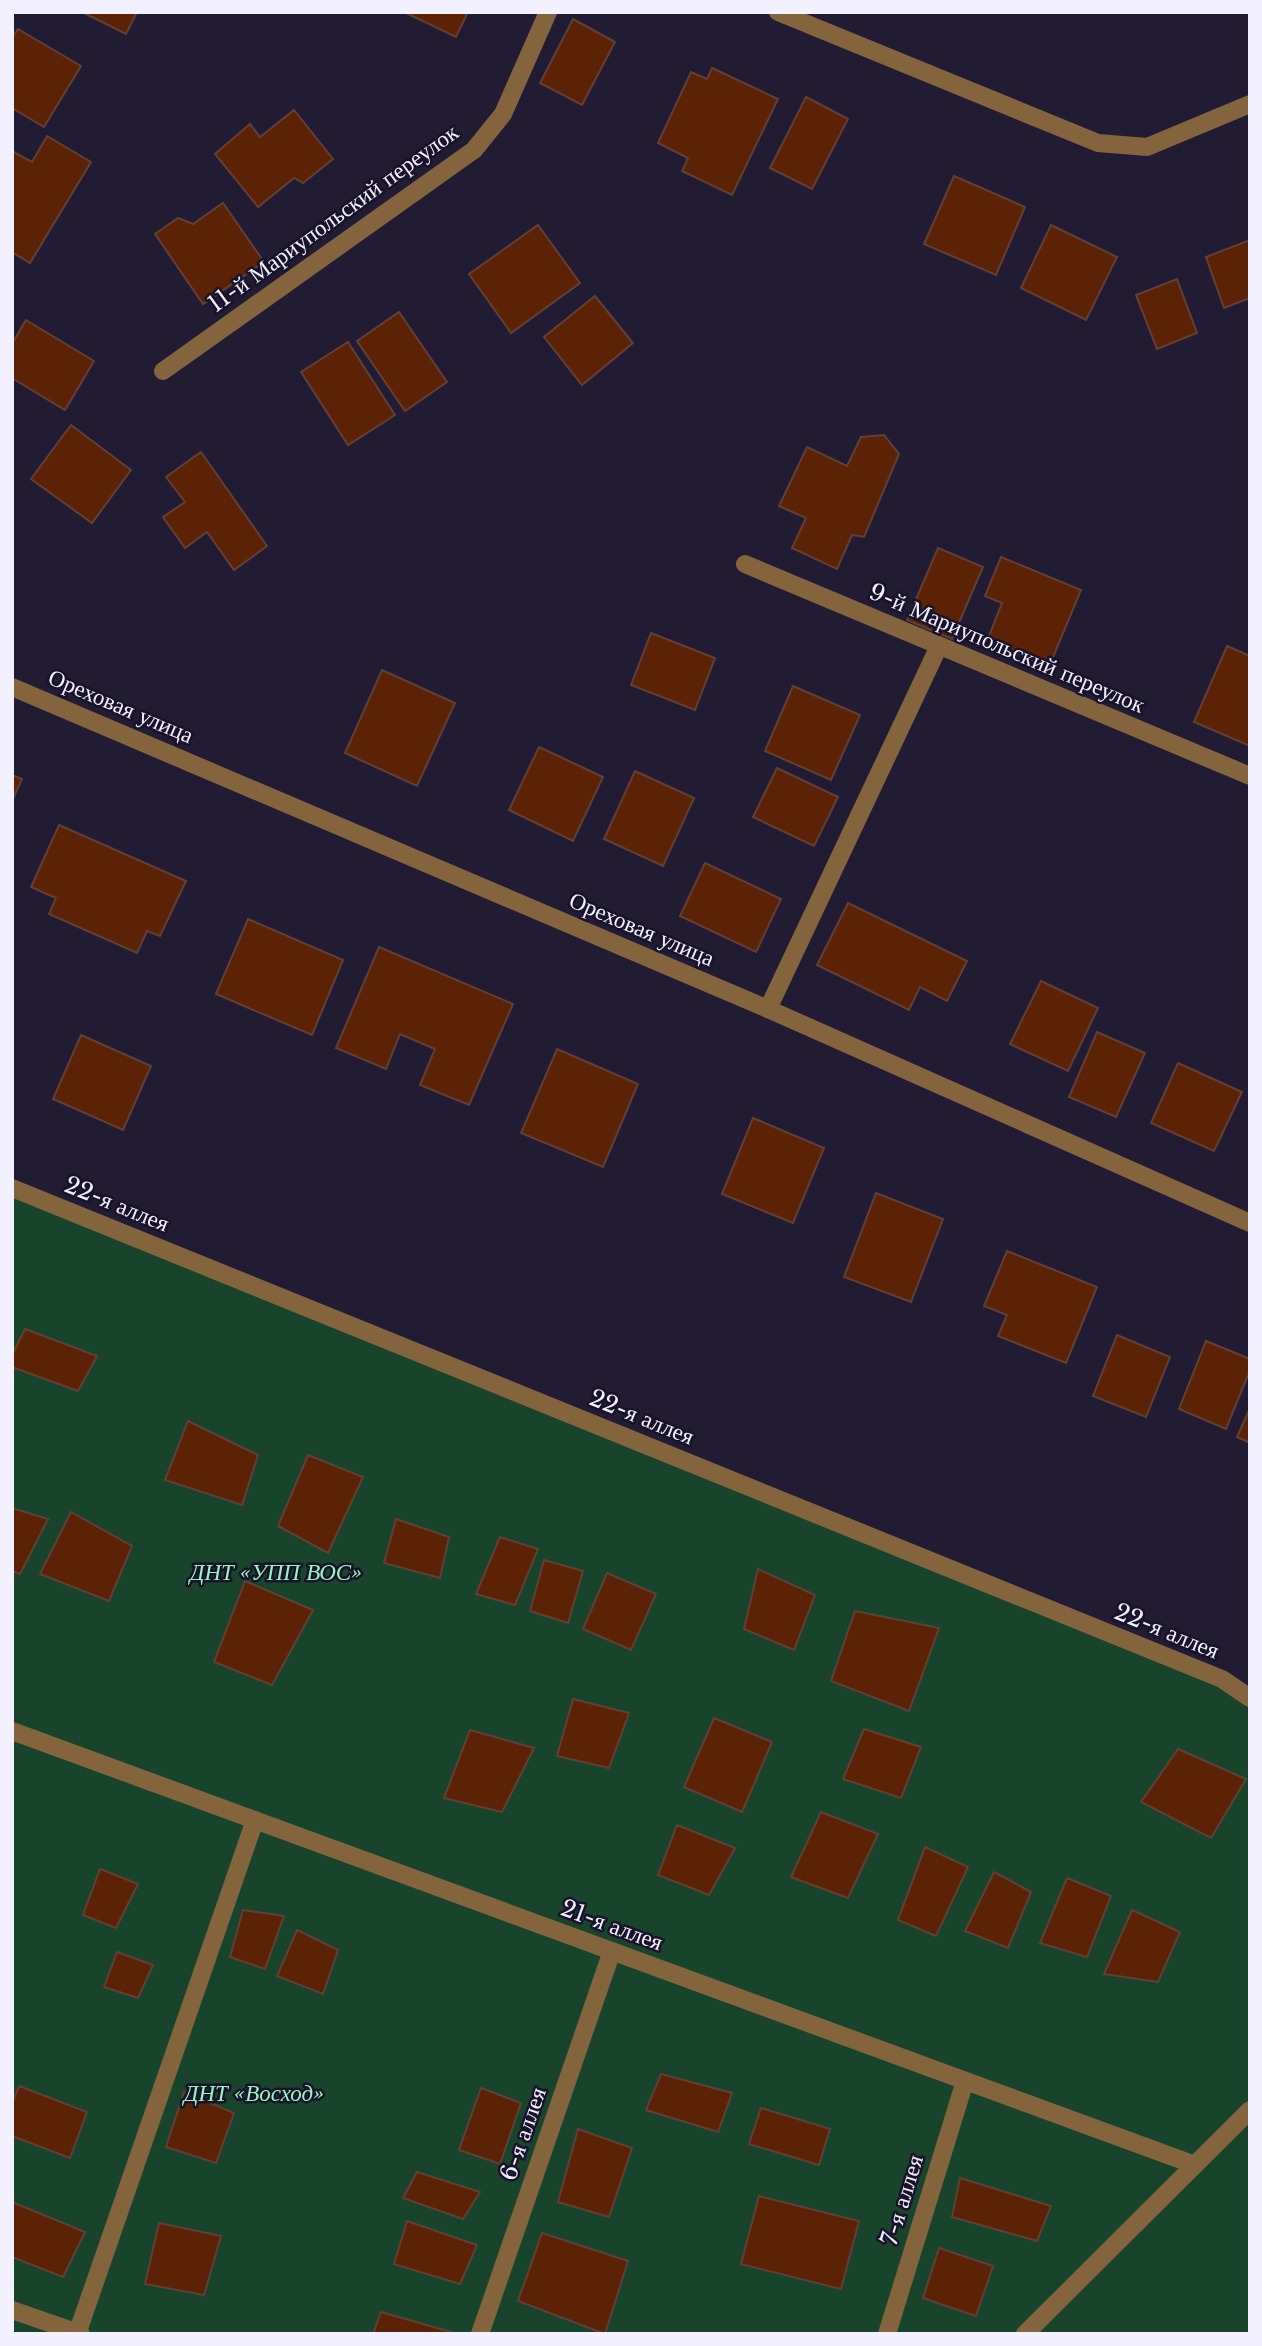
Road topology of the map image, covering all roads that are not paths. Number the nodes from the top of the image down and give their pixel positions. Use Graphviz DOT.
graph roads {
  1 [pos="548,12"];
  2 [pos="778,12"];
  3 [pos="1250,104"];
  4 [pos="163,371"];
  5 [pos="745,564"];
  6 [pos="939,646"];
  7 [pos="12,687"];
  8 [pos="1250,776"];
  9 [pos="768,1009"];
  10 [pos="12,1188"];
  11 [pos="1250,1223"];
  12 [pos="1250,1698"];
  13 [pos="12,1731"];
  14 [pos="255,1820"];
  15 [pos="612,1951"];
  16 [pos="965,2081"];
  17 [pos="1250,2110"];
  18 [pos="1195,2165"];
  19 [pos="12,2310"];
  20 [pos="79,2333"];
  21 [pos="480,2334"];
  22 [pos="887,2334"];
  23 [pos="1025,2334"];
  1 -- 4 [label="street, 11-й Мариупольский переулок"];
  2 -- 3 [label="street"];
  5 -- 6 [label="street, 9-й Мариупольский переулок"];
  6 -- 8 [label="street, 9-й Мариупольский переулок"];
  6 -- 9 [label="street"];
  7 -- 9 [label="street, Ореховая улица"];
  9 -- 11 [label="street, Ореховая улица"];
  10 -- 12 [label="street, 22-я аллея"];
  13 -- 14 [label="street, 21-я аллея"];
  14 -- 15 [label="street, 21-я аллея"];
  14 -- 20 [label="street"];
  15 -- 16 [label="street, 21-я аллея"];
  15 -- 21 [label="street, 6-я аллея"];
  16 -- 18 [label="street, 21-я аллея"];
  16 -- 22 [label="street, 7-я аллея"];
  17 -- 18 [label="street"];
  18 -- 23 [label="street"];
  19 -- 20 [label="street"];
}
